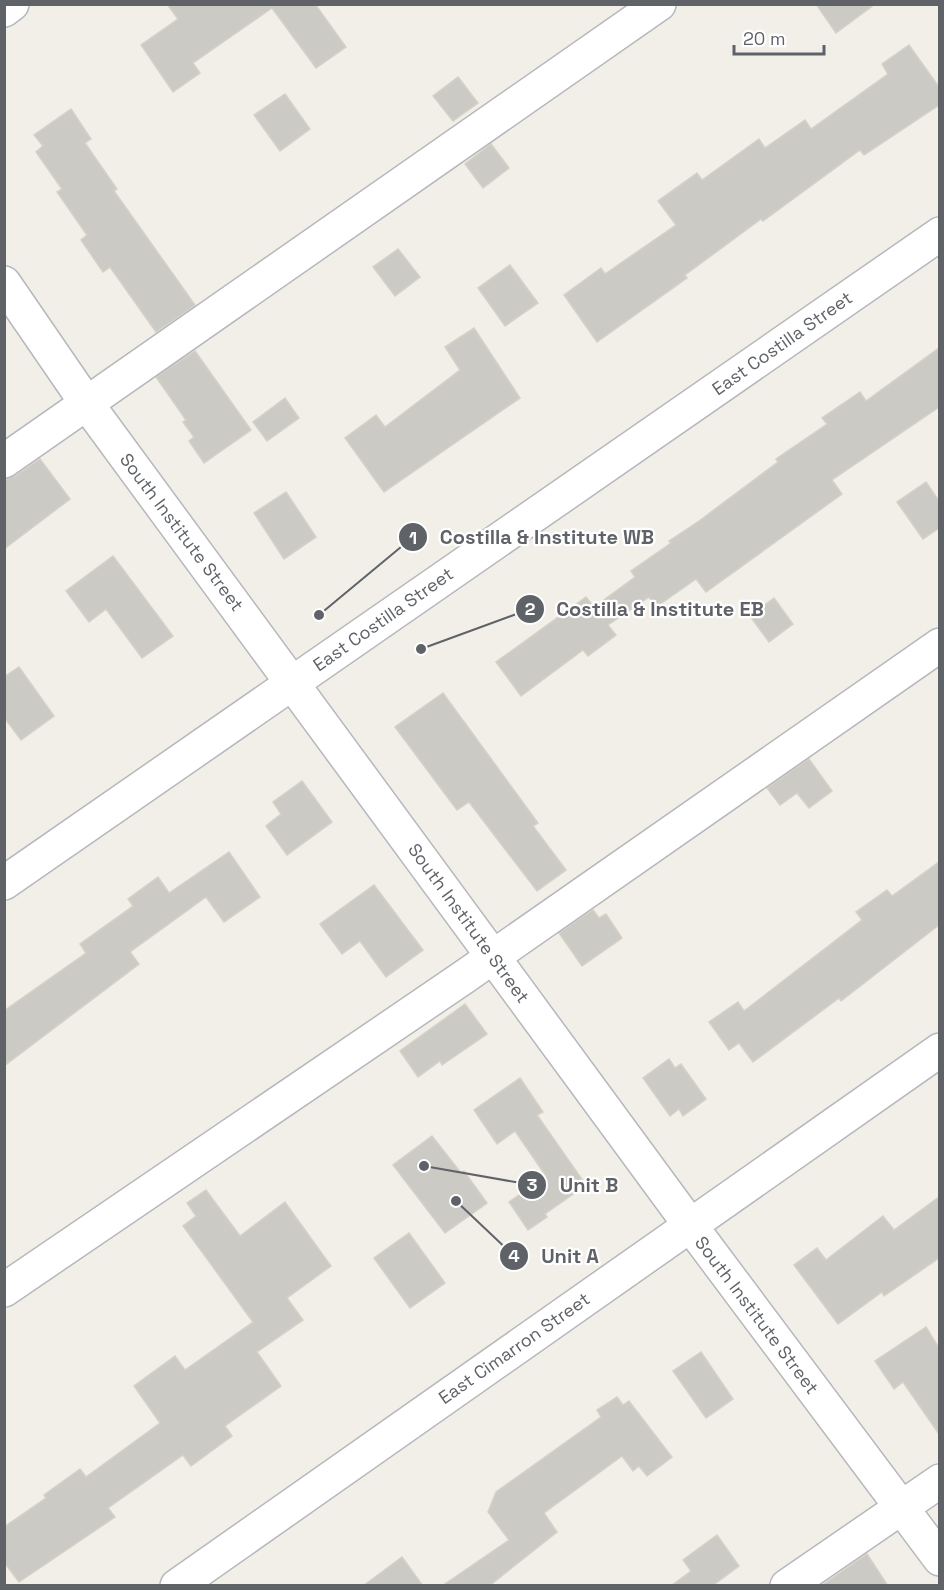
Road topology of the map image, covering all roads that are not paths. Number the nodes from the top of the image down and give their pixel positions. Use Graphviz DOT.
graph roads {
  1 [pos="12,4"];
  2 [pos="659,4"];
  3 [pos="4,10"];
  4 [pos="939,234"];
  5 [pos="4,284"];
  6 [pos="87,404"];
  7 [pos="4,461"];
  8 [pos="939,645"];
  9 [pos="293,682"];
  10 [pos="4,883"];
  11 [pos="493,956"];
  12 [pos="939,1050"];
  13 [pos="690,1225"];
  14 [pos="4,1290"];
  15 [pos="939,1481"];
  16 [pos="901,1508"];
  17 [pos="939,1559"];
  18 [pos="177,1586"];
  19 [pos="787,1586"];
  1 -- 3 [label="street"];
  2 -- 6 [label="street"];
  4 -- 9 [label="street, East Costilla Street"];
  5 -- 6 [label="street, South Institute Street"];
  6 -- 7 [label="street"];
  6 -- 9 [label="street, South Institute Street"];
  8 -- 11 [label="street"];
  9 -- 10 [label="street, East Costilla Street"];
  9 -- 11 [label="street, South Institute Street"];
  11 -- 13 [label="street, South Institute Street"];
  11 -- 14 [label="street"];
  12 -- 13 [label="street, East Cimarron Street"];
  13 -- 16 [label="street, South Institute Street"];
  13 -- 18 [label="street, East Cimarron Street"];
  15 -- 16 [label="street"];
  16 -- 17 [label="street, South Institute Street"];
  16 -- 19 [label="street"];
}
